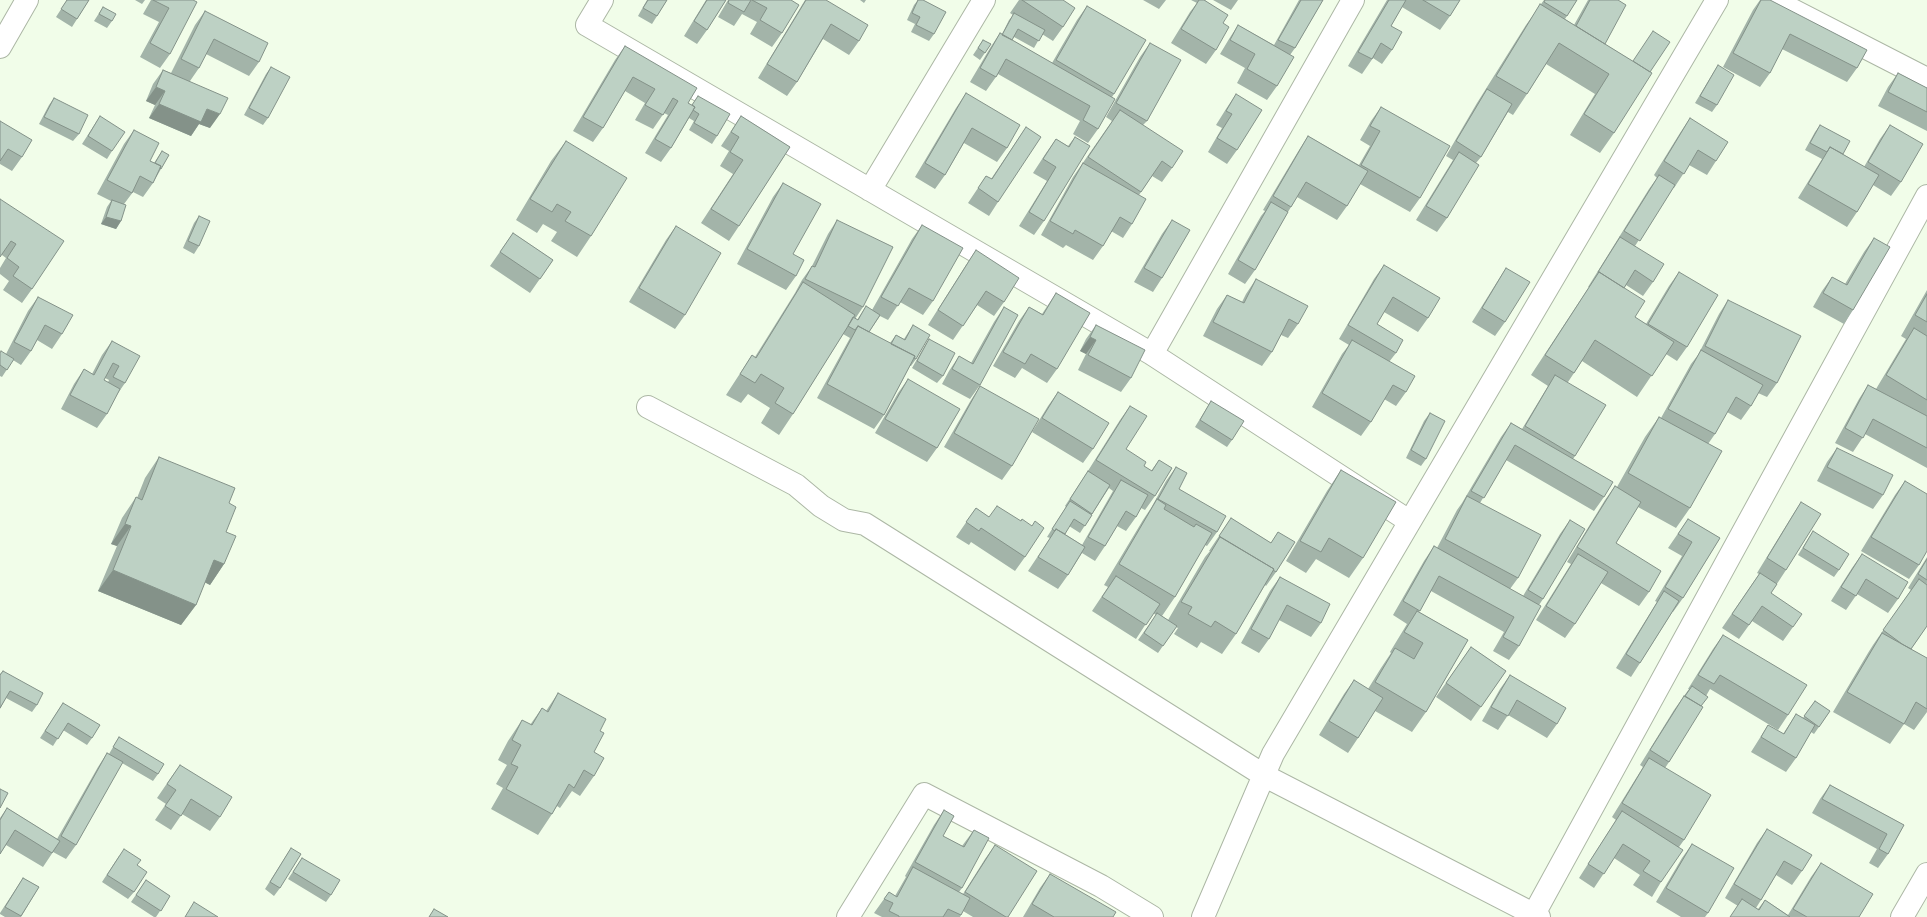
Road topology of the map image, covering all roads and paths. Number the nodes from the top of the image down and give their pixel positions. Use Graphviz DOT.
graph roads {
  1 [pos="27,0"];
  2 [pos="602,0"];
  3 [pos="984,0"];
  4 [pos="1353,0"];
  5 [pos="1717,0"];
  6 [pos="1773,0"];
  7 [pos="1,45"];
  8 [pos="1927,79"];
  9 [pos="870,190"];
  10 [pos="1927,196"];
  11 [pos="1152,354"];
  12 [pos="648,407"];
  13 [pos="1409,521"];
  14 [pos="1265,776"];
  15 [pos="1927,874"];
  16 [pos="1534,916"];
  17 [pos="848,917"];
  18 [pos="1152,917"];
  19 [pos="1202,917"];
  20 [pos="1902,917"];
  1 -- 7 [label="street"];
  2 -- 9 [label="street"];
  3 -- 9 [label="street"];
  4 -- 11 [label="street"];
  5 -- 13 [label="street"];
  6 -- 8 [label="street"];
  9 -- 11 [label="street"];
  10 -- 16 [label="street"];
  11 -- 13 [label="street"];
  12 -- 14 [label="street"];
  13 -- 14 [label="street"];
  14 -- 16 [label="street"];
  14 -- 19 [label="street"];
  15 -- 20 [label="street"];
  17 -- 18 [label="street"];
}
